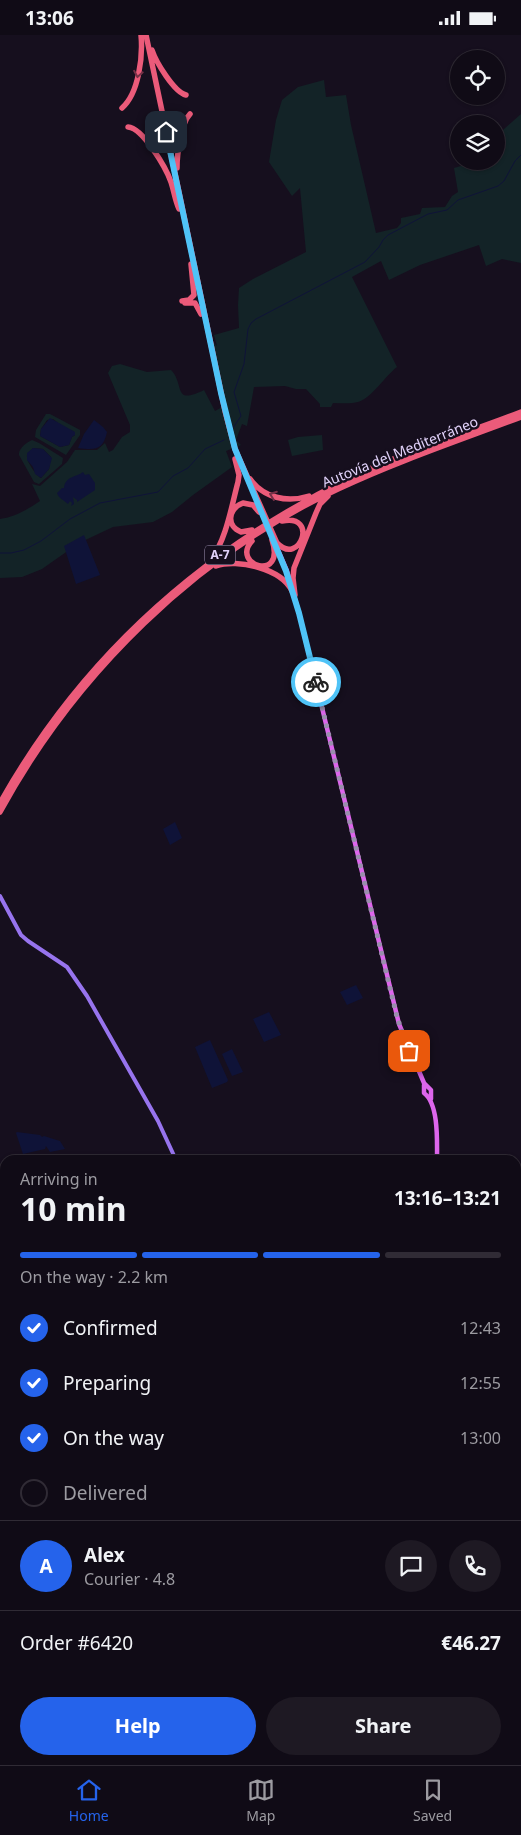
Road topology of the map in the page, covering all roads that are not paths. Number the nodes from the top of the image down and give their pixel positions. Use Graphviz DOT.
graph roads {
  1 [pos="144,35"];
  2 [pos="186,95"];
  3 [pos="122,108"];
  4 [pos="190,114"];
  5 [pos="128,127"];
  6 [pos="179,190"];
  7 [pos="179,209"];
  8 [pos="191,264"];
  9 [pos="202,314"];
  10 [pos="521,413"];
  11 [pos="521,417"];
  12 [pos="233,451"];
  13 [pos="243,469"];
  14 [pos="353,480"];
  15 [pos="313,495"];
  16 [pos="328,496"];
  17 [pos="263,518"];
  18 [pos="281,521"];
  19 [pos="271,535"];
  20 [pos="258,536"];
  21 [pos="214,567"];
  22 [pos="203,568"];
  23 [pos="294,595"];
  24 [pos="166,604"];
  25 [pos="0,803"];
  26 [pos="0,812"];
  27 [pos="0,896"];
  28 [pos="174,1155"];
  29 [pos="437,1155"];
  1 -- 2 [label="highway"];
  1 -- 3 [label="highway, one-way"];
  1 -- 6 [label="highway"];
  1 -- 7 [label="highway"];
  4 -- 6 [label="highway"];
  5 -- 7 [label="highway"];
  6 -- 13 [label="highway"];
  7 -- 8 [label="highway"];
  8 -- 9 [label="highway"];
  8 -- 9 [label="highway"];
  9 -- 12 [label="highway"];
  10 -- 14 [label="highway, Autovía del Mediterráneo / A-7"];
  11 -- 14 [label="highway, Autovía del Mediterráneo / A-7"];
  12 -- 17 [label="highway"];
  12 -- 22 [label="highway"];
  15 -- 13 [label="highway, one-way"];
  13 -- 17 [label="highway"];
  14 -- 15 [label="highway"];
  14 -- 16 [label="highway"];
  14 -- 22 [label="highway, Autovía del Mediterráneo / A-7"];
  14 -- 24 [label="highway, Autovía del Mediterráneo / A-7"];
  15 -- 17 [label="highway"];
  16 -- 18 [label="highway"];
  16 -- 23 [label="highway"];
  17 -- 19 [label="highway"];
  18 -- 19 [label="highway"];
  18 -- 20 [label="highway"];
  19 -- 20 [label="highway"];
  19 -- 23 [label="main road"];
  20 -- 21 [label="highway"];
  21 -- 23 [label="highway"];
  21 -- 24 [label="highway"];
  22 -- 25 [label="highway, Autovía del Mediterráneo / A-7"];
  23 -- 29 [label="main road"];
  24 -- 26 [label="highway, Autovía del Mediterráneo / A-7"];
  27 -- 28 [label="main road"];
}
